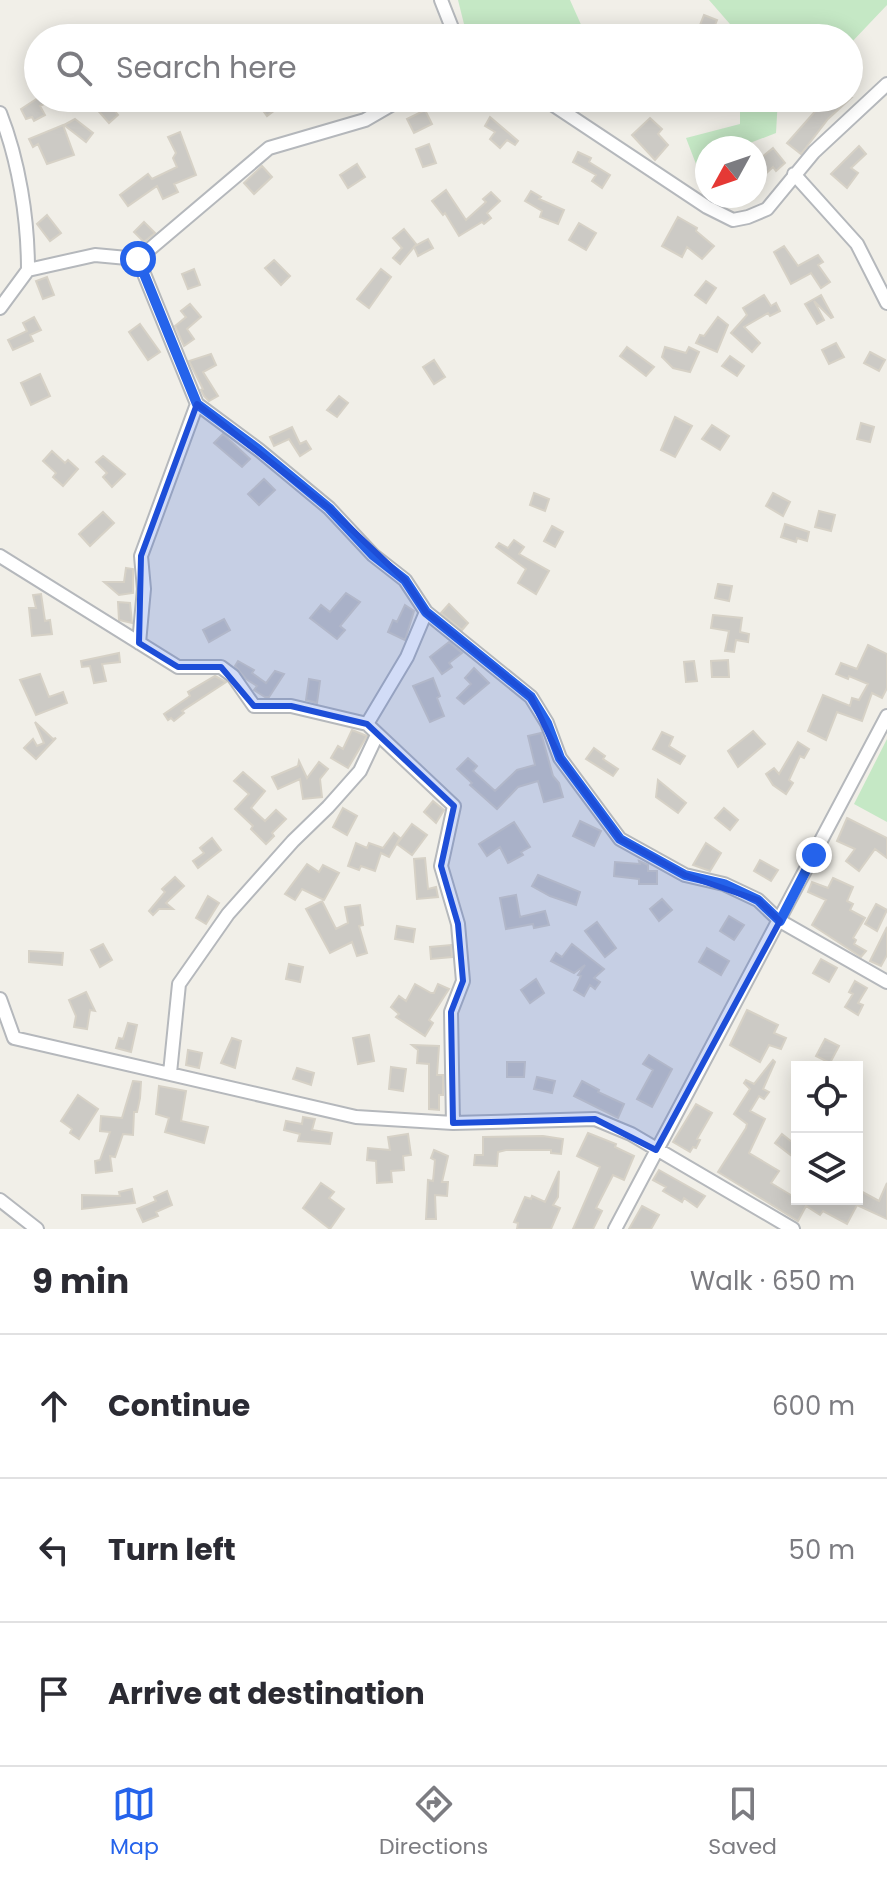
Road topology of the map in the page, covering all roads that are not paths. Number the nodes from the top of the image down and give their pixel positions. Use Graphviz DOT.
graph roads {
  1 [pos="441,0"];
  2 [pos="450,24"];
  3 [pos="887,84"];
  4 [pos="863,106"];
  5 [pos="379,112"];
  6 [pos="564,112"];
  7 [pos="857,112"];
  8 [pos="0,113"];
  9 [pos="794,174"];
  10 [pos="138,259"];
  11 [pos="28,270"];
  12 [pos="887,303"];
  13 [pos="0,308"];
  14 [pos="197,404"];
  15 [pos="0,556"];
  16 [pos="426,612"];
  17 [pos="139,643"];
  18 [pos="887,716"];
  19 [pos="367,724"];
  20 [pos="377,735"];
  21 [pos="780,921"];
  22 [pos="887,982"];
  23 [pos="0,999"];
  24 [pos="14,1038"];
  25 [pos="0,1046"];
  26 [pos="170,1073"];
  27 [pos="453,1123"];
  28 [pos="656,1150"];
  29 [pos="0,1200"];
  30 [pos="37,1229"];
  31 [pos="615,1229"];
  32 [pos="793,1229"];
  1 -- 2 [label="street"];
  3 -- 4 [label="street"];
  5 -- 10 [label="street"];
  6 -- 9 [label="street"];
  7 -- 9 [label="street"];
  8 -- 11 [label="street"];
  9 -- 12 [label="street"];
  10 -- 11 [label="street"];
  10 -- 14 [label="street"];
  11 -- 13 [label="street"];
  14 -- 16 [label="street"];
  14 -- 17 [label="street"];
  15 -- 17 [label="street"];
  16 -- 19 [label="street"];
  16 -- 21 [label="street"];
  17 -- 19 [label="street"];
  18 -- 21 [label="street"];
  19 -- 20 [label="street"];
  20 -- 26 [label="street"];
  20 -- 27 [label="street"];
  21 -- 22 [label="street"];
  21 -- 28 [label="street"];
  23 -- 24 [label="street"];
  24 -- 25 [label="street"];
  24 -- 26 [label="street"];
  26 -- 27 [label="street"];
  27 -- 28 [label="street"];
  28 -- 31 [label="street"];
  28 -- 32 [label="street"];
  29 -- 30 [label="street"];
}
